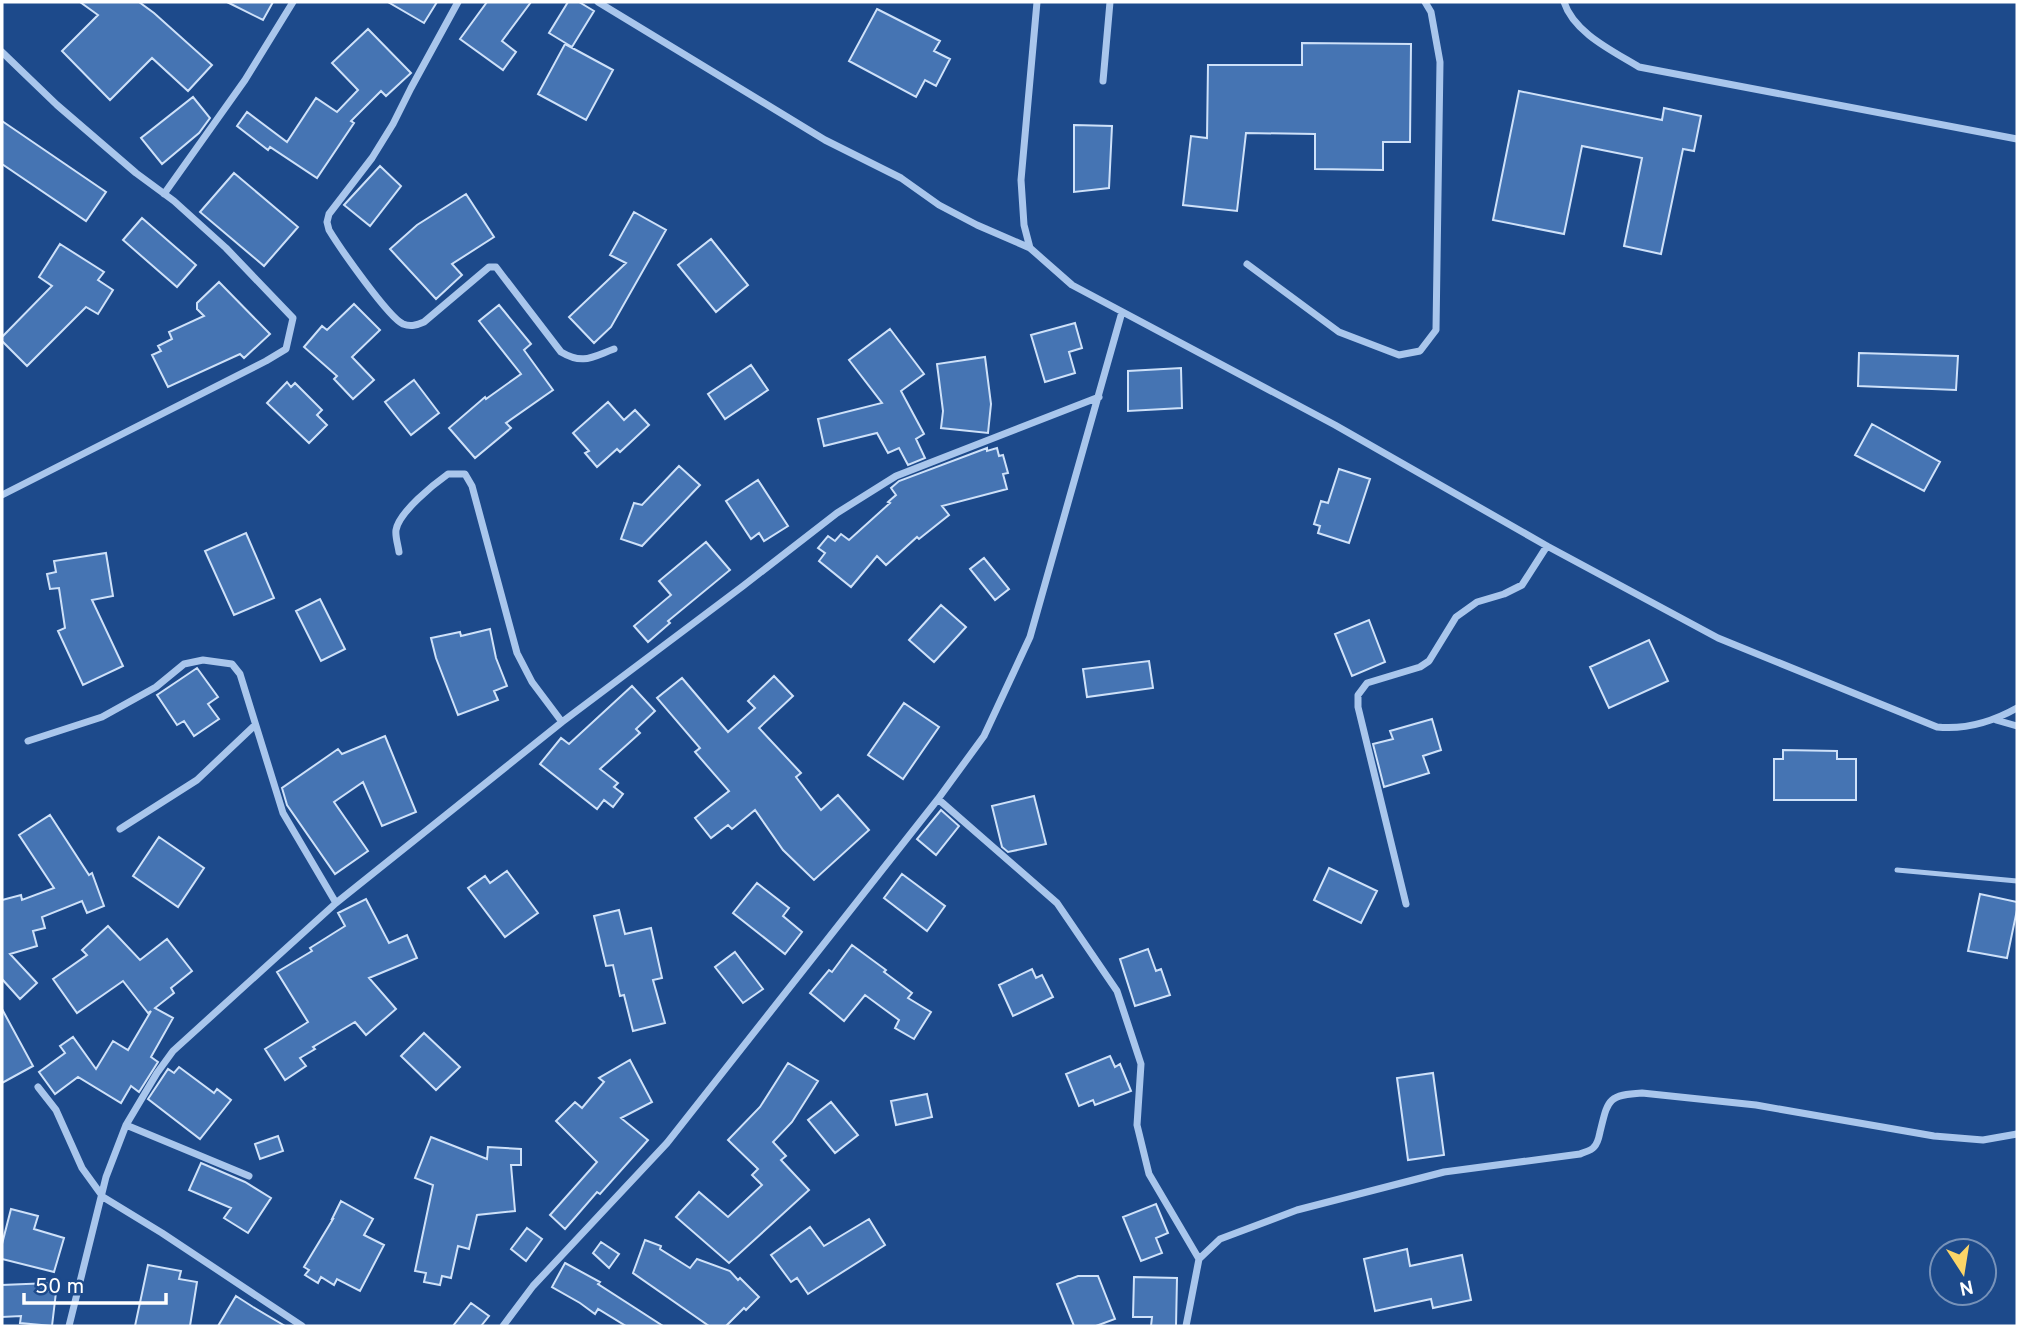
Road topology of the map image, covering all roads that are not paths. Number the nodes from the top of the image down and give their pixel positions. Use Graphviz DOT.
graph roads {
  1 [pos="293,2"];
  2 [pos="458,2"];
  3 [pos="598,2"];
  4 [pos="1037,2"];
  5 [pos="1110,2"];
  6 [pos="1425,2"];
  7 [pos="1564,2"];
  8 [pos="2,52"];
  9 [pos="1103,81"];
  10 [pos="2017,139"];
  11 [pos="164,194"];
  12 [pos="1030,248"];
  13 [pos="1247,264"];
  14 [pos="1122,312"];
  15 [pos="614,349"];
  16 [pos="1099,397"];
  17 [pos="2,495"];
  18 [pos="1547,546"];
  19 [pos="399,552"];
  20 [pos="2017,708"];
  21 [pos="1996,720"];
  22 [pos="562,722"];
  23 [pos="255,726"];
  24 [pos="2017,726"];
  25 [pos="28,741"];
  26 [pos="938,799"];
  27 [pos="120,829"];
  28 [pos="1896,870"];
  29 [pos="2017,881"];
  30 [pos="336,903"];
  31 [pos="1406,904"];
  32 [pos="38,1087"];
  33 [pos="126,1125"];
  34 [pos="2017,1133"];
  35 [pos="249,1176"];
  36 [pos="103,1197"];
  37 [pos="1199,1259"];
  38 [pos="69,1326"];
  39 [pos="302,1326"];
  40 [pos="503,1326"];
  41 [pos="1186,1326"];
  1 -- 11 [label="street"];
  2 -- 15 [label="street"];
  3 -- 12 [label="street"];
  4 -- 12 [label="street"];
  5 -- 9 [label="street"];
  6 -- 13 [label="street"];
  7 -- 10 [label="street"];
  8 -- 11 [label="street"];
  11 -- 17 [label="street"];
  12 -- 14 [label="street"];
  14 -- 16 [label="street"];
  14 -- 18 [label="street"];
  16 -- 22 [label="street"];
  16 -- 26 [label="street"];
  18 -- 21 [label="street"];
  18 -- 31 [label="street"];
  19 -- 22 [label="street"];
  20 -- 21 [label="street"];
  21 -- 24 [label="street"];
  22 -- 30 [label="street"];
  23 -- 25 [label="street"];
  23 -- 27 [label="street"];
  23 -- 30 [label="street"];
  26 -- 37 [label="street"];
  26 -- 40 [label="street"];
  28 -- 29 [label="lane"];
  30 -- 33 [label="street"];
  32 -- 36 [label="street"];
  33 -- 35 [label="street"];
  33 -- 36 [label="street"];
  34 -- 37 [label="street"];
  36 -- 38 [label="street"];
  36 -- 39 [label="street"];
  37 -- 41 [label="street"];
}
